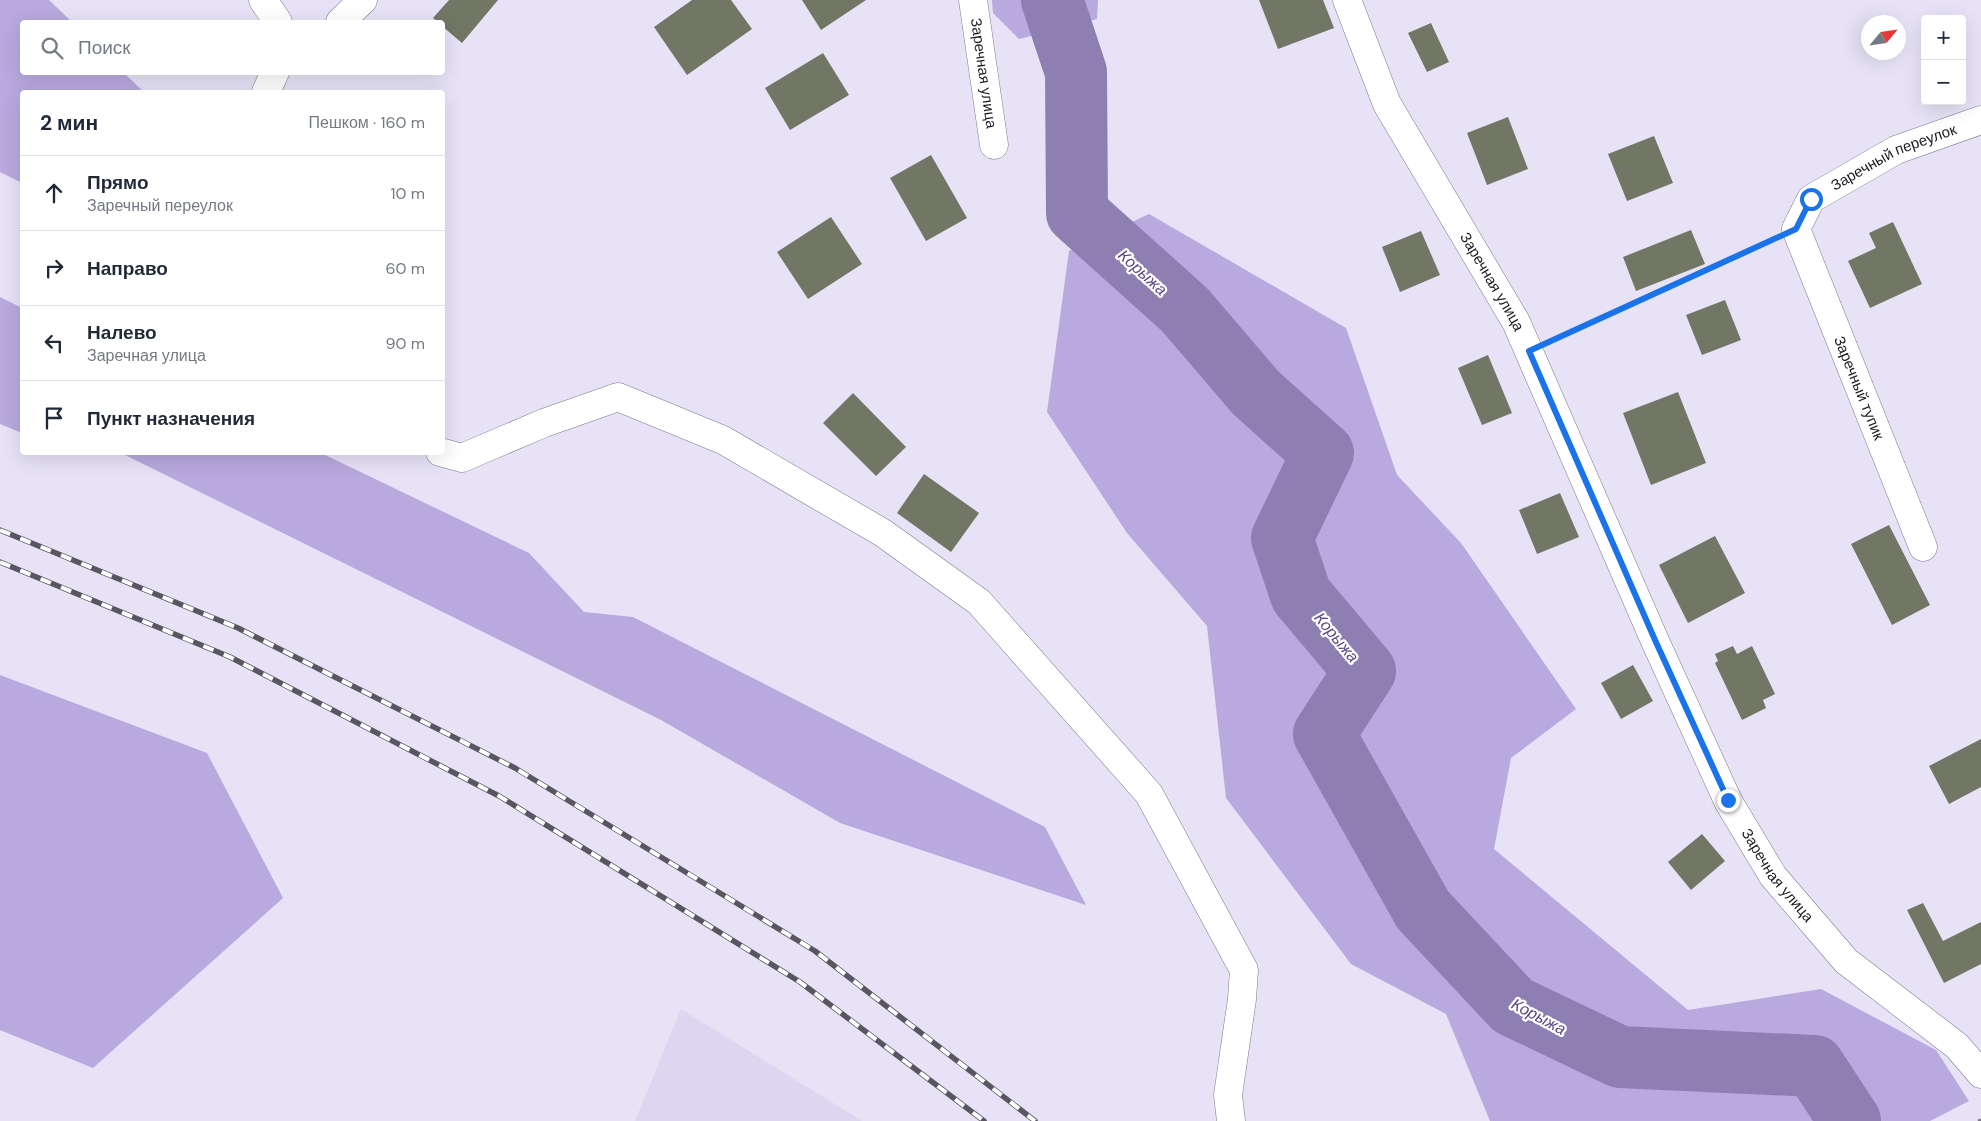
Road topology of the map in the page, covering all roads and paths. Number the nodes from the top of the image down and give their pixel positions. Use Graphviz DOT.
graph roads {
  1 [pos="262,0"];
  2 [pos="363,0"];
  3 [pos="973,0"];
  4 [pos="1347,0"];
  5 [pos="277,20"];
  6 [pos="342,20"];
  7 [pos="274,75"];
  8 [pos="267,90"];
  9 [pos="1981,120"];
  10 [pos="994,145"];
  11 [pos="1796,229"];
  12 [pos="1529,351"];
  13 [pos="445,453"];
  14 [pos="1923,547"];
  15 [pos="1981,1074"];
  16 [pos="1231,1121"];
  1 -- 5 [label="street"];
  2 -- 6 [label="street"];
  3 -- 10 [label="street, Заречная улица"];
  4 -- 12 [label="street, Заречная улица"];
  7 -- 8 [label="street"];
  9 -- 11 [label="street, Заречный переулок"];
  11 -- 12 [label="path"];
  11 -- 14 [label="street, Заречный тупик"];
  12 -- 15 [label="street, Заречная улица"];
  13 -- 16 [label="street"];
}
